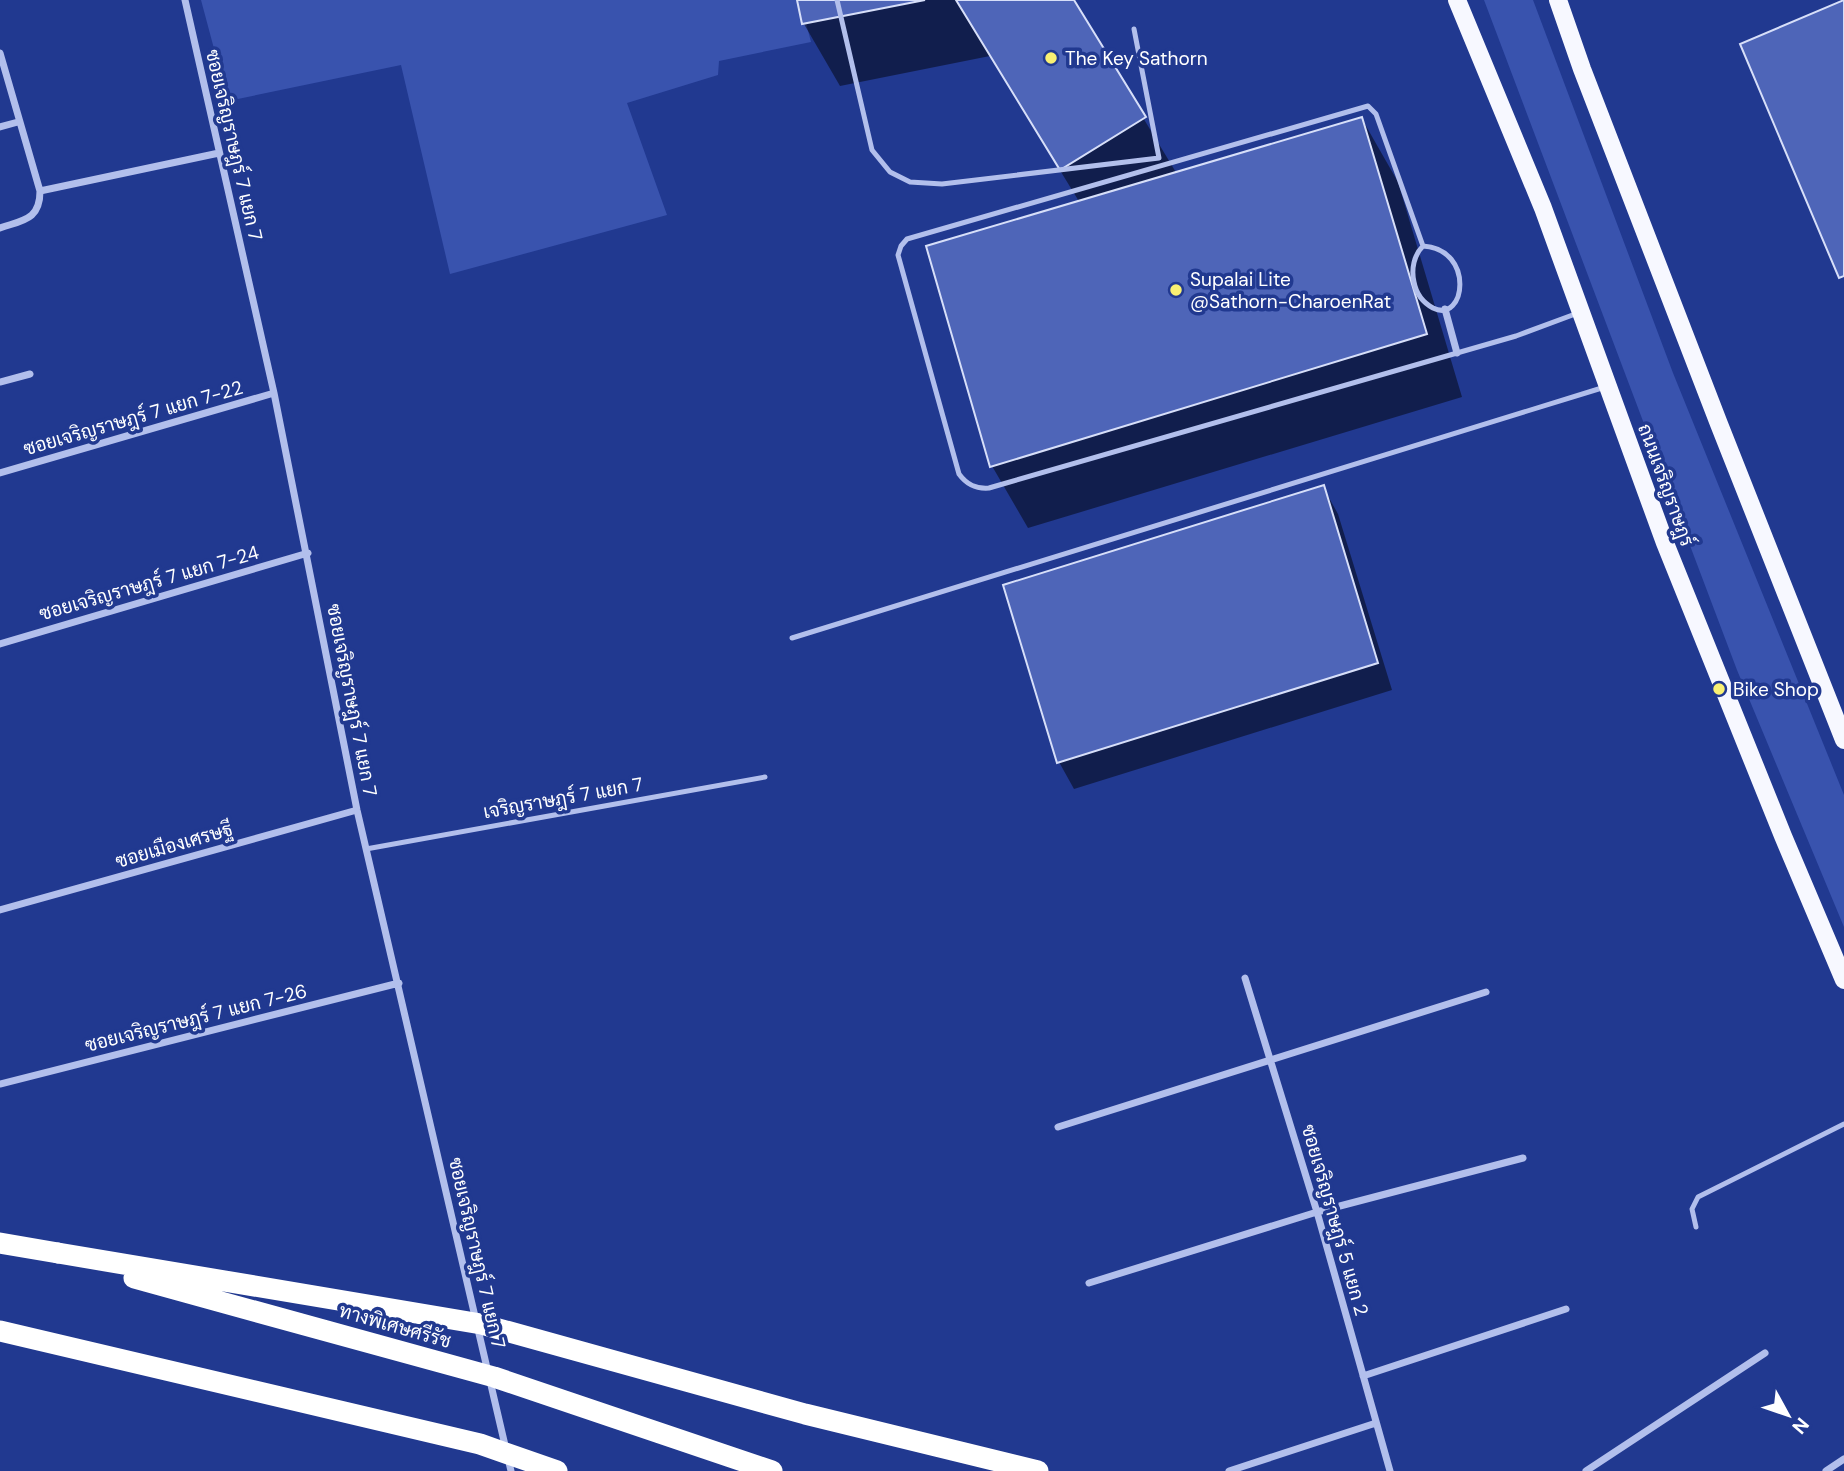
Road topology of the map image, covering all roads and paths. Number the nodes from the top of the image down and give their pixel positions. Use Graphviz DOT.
graph roads {
  1 [pos="185,0"];
  2 [pos="836,0"];
  3 [pos="1457,0"];
  4 [pos="1558,0"];
  5 [pos="1134,30"];
  6 [pos="0,53"];
  7 [pos="18,122"];
  8 [pos="0,127"];
  9 [pos="219,153"];
  10 [pos="40,191"];
  11 [pos="0,228"];
  12 [pos="1423,246"];
  13 [pos="1446,309"];
  14 [pos="1581,312"];
  15 [pos="1457,353"];
  16 [pos="30,374"];
  17 [pos="0,382"];
  18 [pos="1607,387"];
  19 [pos="274,393"];
  20 [pos="0,473"];
  21 [pos="307,553"];
  22 [pos="792,638"];
  23 [pos="0,644"];
  24 [pos="1844,740"];
  25 [pos="765,777"];
  26 [pos="357,810"];
  27 [pos="366,849"];
  28 [pos="0,910"];
  29 [pos="1245,978"];
  30 [pos="1844,980"];
  31 [pos="399,983"];
  32 [pos="1486,992"];
  33 [pos="1271,1059"];
  34 [pos="0,1084"];
  35 [pos="1844,1124"];
  36 [pos="1058,1127"];
  37 [pos="1522,1158"];
  38 [pos="1317,1212"];
  39 [pos="1696,1227"];
  40 [pos="0,1243"];
  41 [pos="58,1253"];
  42 [pos="1089,1283"];
  43 [pos="1566,1309"];
  44 [pos="0,1331"];
  45 [pos="1765,1353"];
  46 [pos="1363,1376"];
  47 [pos="1376,1423"];
  48 [pos="1844,1459"];
  49 [pos="510,1471"];
  50 [pos="558,1471"];
  51 [pos="772,1471"];
  52 [pos="1038,1471"];
  53 [pos="1228,1471"];
  54 [pos="1390,1471"];
  55 [pos="1586,1471"];
  56 [pos="1826,1471"];
  1 -- 9 [label="street, ซอยเจริญราษฎร์ 7 แยก 7"];
  2 -- 5 [label="lane"];
  3 -- 14 [label="main road, ถนนเจริญราษฎร์"];
  4 -- 24 [label="main road"];
  6 -- 7 [label="street"];
  7 -- 8 [label="street"];
  7 -- 10 [label="street"];
  9 -- 10 [label="street"];
  9 -- 19 [label="street, ซอยเจริญราษฎร์ 7 แยก 7"];
  10 -- 11 [label="street"];
  12 -- 13 [label="lane"];
  12 -- 13 [label="lane"];
  12 -- 15 [label="lane"];
  13 -- 15 [label="street"];
  14 -- 15 [label="lane"];
  14 -- 18 [label="main road, ถนนเจริญราษฎร์"];
  16 -- 17 [label="street"];
  18 -- 22 [label="lane"];
  18 -- 30 [label="main road, ถนนเจริญราษฎร์"];
  19 -- 20 [label="street, ซอยเจริญราษฎร์ 7 แยก 7-22"];
  19 -- 21 [label="street, ซอยเจริญราษฎร์ 7 แยก 7"];
  21 -- 23 [label="street, ซอยเจริญราษฎร์ 7 แยก 7-24"];
  21 -- 26 [label="street, ซอยเจริญราษฎร์ 7 แยก 7"];
  25 -- 27 [label="lane, เจริญราษฎร์ 7 แยก 7"];
  26 -- 27 [label="street, ซอยเจริญราษฎร์ 7 แยก 7"];
  26 -- 28 [label="street, ซอยเมืองเศรษฐี"];
  27 -- 31 [label="street, ซอยเจริญราษฎร์ 7 แยก 7"];
  29 -- 33 [label="street, ซอยเจริญราษฎร์ 5 แยก 2"];
  31 -- 34 [label="street, ซอยเจริญราษฎร์ 7 แยก 7-26"];
  31 -- 49 [label="street, ซอยเจริญราษฎร์ 7 แยก 7"];
  32 -- 33 [label="street"];
  33 -- 36 [label="street"];
  33 -- 38 [label="street, ซอยเจริญราษฎร์ 5 แยก 2"];
  35 -- 39 [label="lane"];
  37 -- 38 [label="street"];
  38 -- 42 [label="street"];
  38 -- 46 [label="street, ซอยเจริญราษฎร์ 5 แยก 2"];
  40 -- 41 [label="highway, ทางพิเศษศรีรัช"];
  41 -- 51 [label="highway, ทางพิเศษศรีรัช, bridge"];
  41 -- 52 [label="highway, bridge"];
  43 -- 46 [label="street"];
  44 -- 50 [label="highway, bridge"];
  45 -- 55 [label="street"];
  46 -- 47 [label="street, ซอยเจริญราษฎร์ 5 แยก 2"];
  47 -- 53 [label="street"];
  47 -- 54 [label="street, ซอยเจริญราษฎร์ 5 แยก 2"];
  48 -- 56 [label="street"];
}
